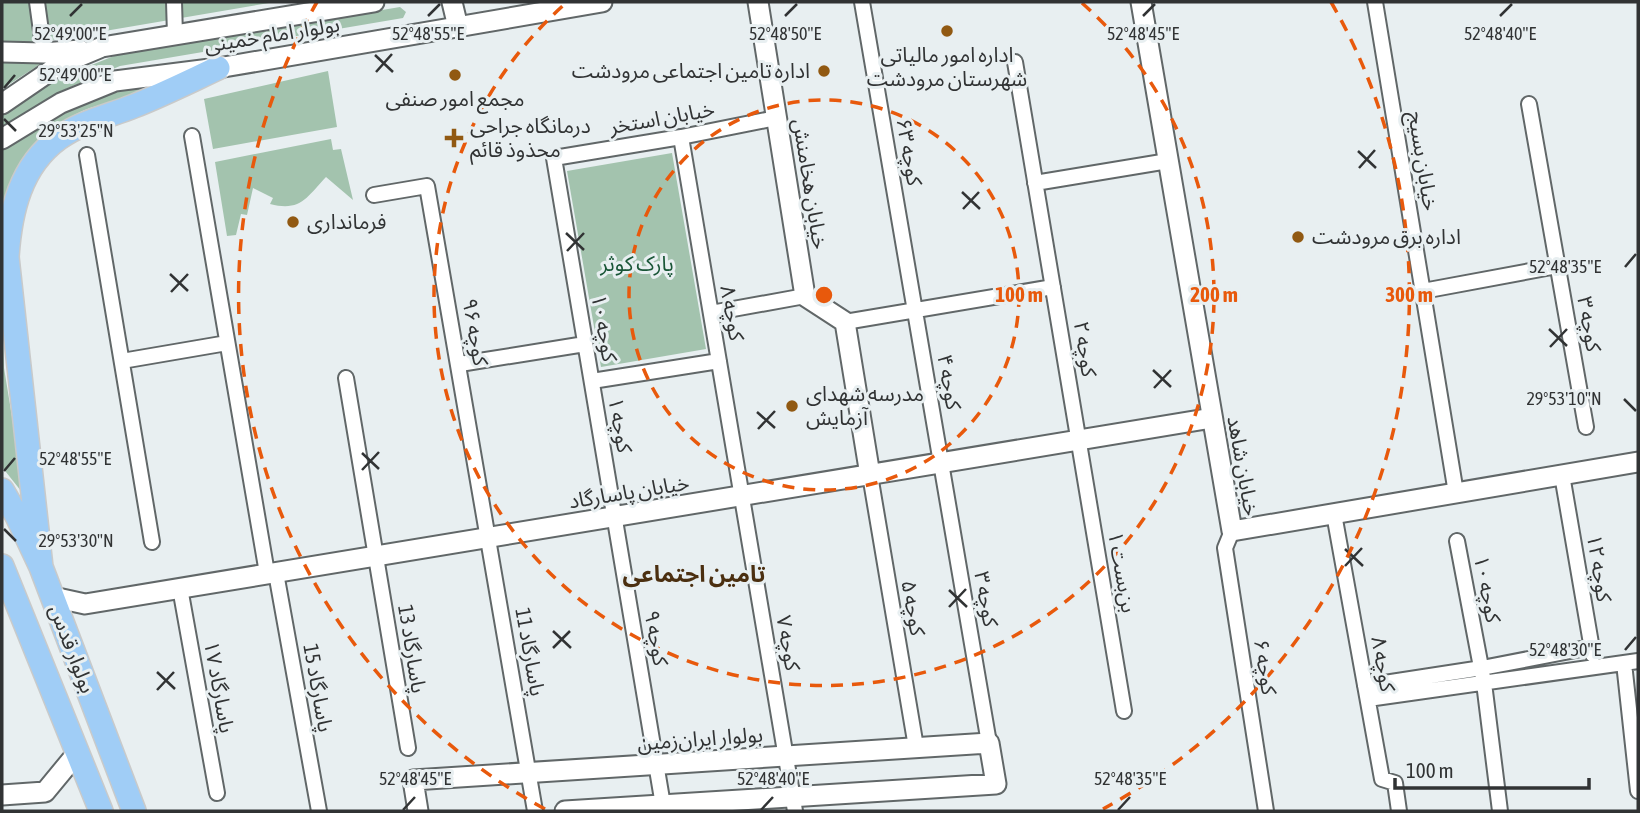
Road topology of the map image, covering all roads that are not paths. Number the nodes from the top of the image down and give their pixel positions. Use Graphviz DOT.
graph roads {
  1 [pos="37,2"];
  2 [pos="174,2"];
  3 [pos="374,2"];
  4 [pos="452,2"];
  5 [pos="602,2"];
  6 [pos="758,2"];
  7 [pos="862,2"];
  8 [pos="1141,2"];
  9 [pos="1375,2"];
  10 [pos="318,6"];
  11 [pos="458,27"];
  12 [pos="175,35"];
  13 [pos="102,47"];
  14 [pos="2,52"];
  15 [pos="44,53"];
  16 [pos="1015,62"];
  17 [pos="218,68"];
  18 [pos="2,104"];
  19 [pos="1529,104"];
  20 [pos="776,118"];
  21 [pos="192,136"];
  22 [pos="681,137"];
  23 [pos="2,139"];
  24 [pos="87,155"];
  25 [pos="554,158"];
  26 [pos="1168,162"];
  27 [pos="1035,183"];
  28 [pos="374,195"];
  29 [pos="1557,267"];
  30 [pos="1053,287"];
  31 [pos="1423,291"];
  32 [pos="805,296"];
  33 [pos="915,309"];
  34 [pos="711,313"];
  35 [pos="845,322"];
  36 [pos="227,343"];
  37 [pos="585,344"];
  38 [pos="719,360"];
  39 [pos="122,361"];
  40 [pos="460,364"];
  41 [pos="346,378"];
  42 [pos="592,382"];
  43 [pos="1212,418"];
  44 [pos="1586,427"];
  45 [pos="1078,440"];
  46 [pos="1638,462"];
  47 [pos="941,463"];
  48 [pos="870,475"];
  49 [pos="1562,475"];
  50 [pos="2,490"];
  51 [pos="1456,493"];
  52 [pos="742,496"];
  53 [pos="1334,514"];
  54 [pos="615,517"];
  55 [pos="1231,531"];
  56 [pos="489,538"];
  57 [pos="1457,541"];
  58 [pos="152,542"];
  59 [pos="376,557"];
  60 [pos="2,566"];
  61 [pos="41,567"];
  62 [pos="271,573"];
  63 [pos="180,588"];
  64 [pos="52,597"];
  65 [pos="1591,647"];
  66 [pos="1631,662"];
  67 [pos="1595,667"];
  68 [pos="1483,675"];
  69 [pos="1366,693"];
  70 [pos="1124,711"];
  71 [pos="989,743"];
  72 [pos="916,747"];
  73 [pos="408,748"];
  74 [pos="78,752"];
  75 [pos="786,756"];
  76 [pos="656,765"];
  77 [pos="529,773"];
  78 [pos="1638,791"];
  79 [pos="217,793"];
  80 [pos="2,795"];
  81 [pos="794,804"];
  82 [pos="663,809"];
  83 [pos="101,811"];
  84 [pos="134,811"];
  85 [pos="320,811"];
  86 [pos="418,811"];
  87 [pos="535,811"];
  88 [pos="565,811"];
  89 [pos="1266,811"];
  90 [pos="1399,811"];
  91 [pos="1500,811"];
  1 -- 15 [label="street"];
  2 -- 12 [label="street"];
  3 -- 10 [label="street, بولوار امام خمینی"];
  4 -- 11 [label="street"];
  5 -- 11 [label="street, بولوار امام خمینی"];
  6 -- 20 [label="street, خیابان هخامنش"];
  7 -- 33 [label="street, کوچه ۶۳"];
  8 -- 26 [label="street, خیابان شاهد"];
  9 -- 31 [label="street, خیابان بسیج"];
  10 -- 12 [label="street, بولوار امام خمینی"];
  11 -- 17 [label="street, بولوار امام خمینی"];
  12 -- 13 [label="street, بولوار امام خمینی"];
  13 -- 15 [label="street"];
  13 -- 18 [label="street, بولوار امام خمینی"];
  14 -- 15 [label="street"];
  16 -- 27 [label="street, کوچه ۲"];
  17 -- 23 [label="street, بولوار امام خمینی"];
  17 -- 61 [label="main road"];
  19 -- 29 [label="street, کوچه ۳"];
  20 -- 22 [label="street, خیابان استخر"];
  20 -- 32 [label="street, خیابان هخامنش"];
  21 -- 36 [label="street, پاسارگاد 15"];
  22 -- 25 [label="street, خیابان استخر"];
  22 -- 34 [label="street, کوچه ۸"];
  24 -- 39 [label="street"];
  25 -- 37 [label="street, کوچه ۱۰"];
  26 -- 27 [label="street"];
  26 -- 43 [label="street, خیابان شاهد"];
  27 -- 30 [label="street, کوچه ۲"];
  28 -- 40 [label="street, کوچه ۹۶"];
  29 -- 31 [label="street"];
  29 -- 44 [label="street, کوچه ۳"];
  30 -- 33 [label="street"];
  30 -- 45 [label="street, کوچه ۲"];
  31 -- 51 [label="street, خیابان بسیج"];
  32 -- 34 [label="street"];
  32 -- 35 [label="street"];
  33 -- 35 [label="street"];
  33 -- 47 [label="street, کوچه ۴"];
  34 -- 38 [label="street, کوچه ۸"];
  35 -- 48 [label="street"];
  36 -- 39 [label="street"];
  36 -- 62 [label="street, پاسارگاد 15"];
  37 -- 40 [label="street"];
  37 -- 42 [label="street, کوچه ۱۰"];
  38 -- 42 [label="street"];
  38 -- 52 [label="street, کوچه ۸"];
  39 -- 58 [label="street"];
  40 -- 56 [label="street, کوچه ۹۶"];
  41 -- 59 [label="street, پاسارگاد 13"];
  42 -- 54 [label="street, کوچه ۱"];
  43 -- 45 [label="street, خیابان پاسارگاد"];
  43 -- 55 [label="street, خیابان شاهد"];
  45 -- 47 [label="street, خیابان پاسارگاد"];
  45 -- 70 [label="street, بن‌بست ۱"];
  46 -- 49 [label="street, خیابان شاهد"];
  47 -- 48 [label="street, خیابان پاسارگاد"];
  47 -- 71 [label="street, کوچه ۳"];
  48 -- 52 [label="street, خیابان پاسارگاد"];
  48 -- 72 [label="street, کوچه ۵"];
  49 -- 51 [label="street, خیابان شاهد"];
  49 -- 65 [label="street, کوچه ۱۲"];
  50 -- 61 [label="main road, بولوار قدس"];
  51 -- 53 [label="street, خیابان شاهد"];
  52 -- 54 [label="street, خیابان پاسارگاد"];
  52 -- 75 [label="street, کوچه ۷"];
  53 -- 55 [label="street, خیابان شاهد"];
  53 -- 69 [label="street, کوچه ۸"];
  54 -- 56 [label="street, خیابان پاسارگاد"];
  54 -- 76 [label="street, کوچه ۹"];
  55 -- 89 [label="street, کوچه ۶"];
  56 -- 59 [label="street, خیابان پاسارگاد"];
  56 -- 77 [label="street, پاسارگاد 11"];
  57 -- 68 [label="street, کوچه ۱۰"];
  59 -- 62 [label="street, خیابان پاسارگاد"];
  59 -- 73 [label="street, پاسارگاد 13"];
  60 -- 74 [label="main road, بولوار قدس"];
  61 -- 64 [label="main road, بولوار قدس"];
  62 -- 63 [label="street, خیابان پاسارگاد"];
  62 -- 85 [label="street, پاسارگاد 15"];
  63 -- 64 [label="street, خیابان پاسارگاد"];
  63 -- 79 [label="street, پاسارگاد ۱۷"];
  64 -- 84 [label="main road, بولوار قدس"];
  65 -- 67 [label="street, کوچه ۱۲"];
  65 -- 68 [label="street"];
  66 -- 67 [label="street"];
  66 -- 78 [label="street"];
  67 -- 68 [label="street"];
  68 -- 69 [label="street"];
  68 -- 91 [label="street, کوچه ۱۰"];
  69 -- 90 [label="street, کوچه ۸"];
  71 -- 72 [label="street, بولوار ایران‌زمین"];
  71 -- 81 [label="street"];
  72 -- 75 [label="street, بولوار ایران‌زمین"];
  74 -- 80 [label="street"];
  74 -- 83 [label="main road, بولوار قدس"];
  75 -- 76 [label="street, بولوار ایران‌زمین"];
  75 -- 81 [label="street, کوچه ۷"];
  76 -- 77 [label="street, بولوار ایران‌زمین"];
  76 -- 82 [label="street, کوچه ۹"];
  77 -- 86 [label="street, بولوار ایران‌زمین"];
  77 -- 87 [label="street"];
  81 -- 82 [label="street"];
  82 -- 88 [label="street"];
}
